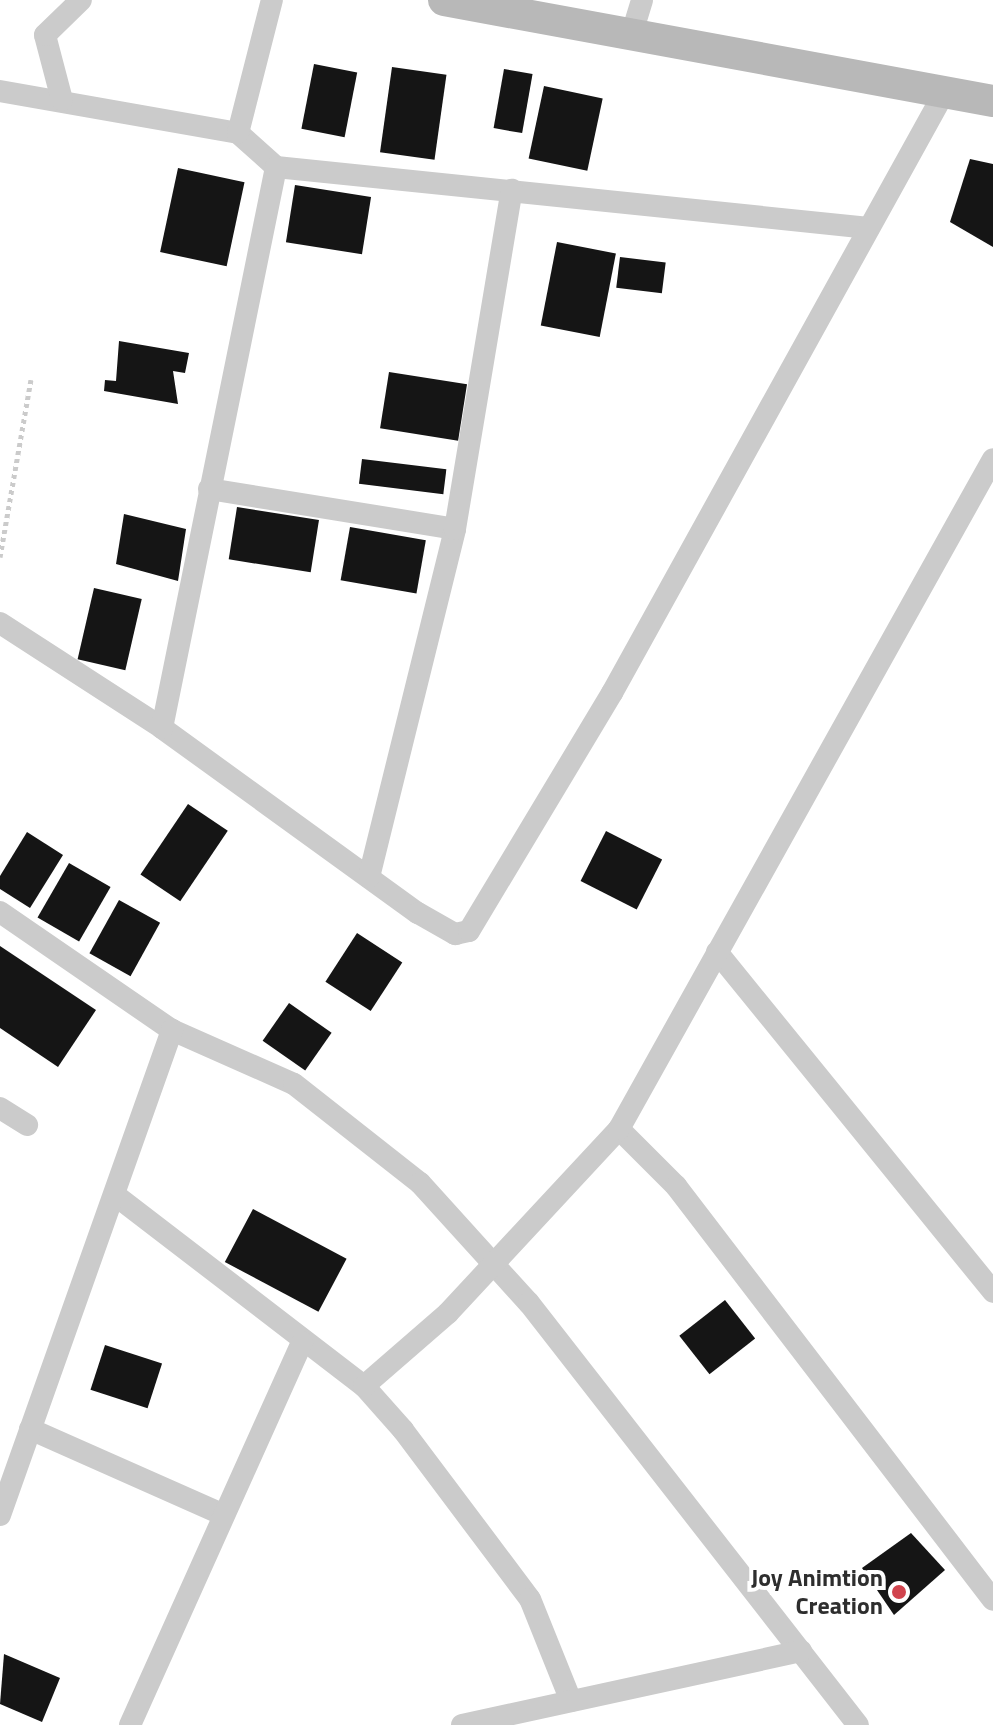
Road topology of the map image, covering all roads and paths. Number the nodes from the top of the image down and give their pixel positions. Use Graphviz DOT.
graph roads {
  1 [pos="81,0"];
  2 [pos="272,0"];
  3 [pos="444,0"];
  4 [pos="642,0"];
  5 [pos="632,33"];
  6 [pos="0,91"];
  7 [pos="944,93"];
  8 [pos="62,100"];
  9 [pos="993,101"];
  10 [pos="238,133"];
  11 [pos="276,167"];
  12 [pos="512,190"];
  13 [pos="869,228"];
  14 [pos="31,380"];
  15 [pos="993,459"];
  16 [pos="209,489"];
  17 [pos="455,529"];
  18 [pos="0,557"];
  19 [pos="0,623"];
  20 [pos="162,728"];
  21 [pos="369,877"];
  22 [pos="0,912"];
  23 [pos="717,952"];
  24 [pos="172,1030"];
  25 [pos="0,1108"];
  26 [pos="27,1125"];
  27 [pos="619,1129"];
  28 [pos="115,1195"];
  29 [pos="495,1264"];
  30 [pos="993,1292"];
  31 [pos="302,1342"];
  32 [pos="364,1386"];
  33 [pos="30,1429"];
  34 [pos="222,1514"];
  35 [pos="0,1515"];
  36 [pos="993,1600"];
  37 [pos="801,1651"];
  38 [pos="571,1701"];
  39 [pos="130,1725"];
  40 [pos="462,1725"];
  41 [pos="858,1725"];
  1 -- 8 [label="street"];
  2 -- 10 [label="street"];
  3 -- 5 [label="street"];
  4 -- 5 [label="street"];
  5 -- 7 [label="street"];
  6 -- 8 [label="street"];
  7 -- 9 [label="street"];
  7 -- 13 [label="street"];
  8 -- 10 [label="street"];
  10 -- 11 [label="street"];
  11 -- 12 [label="street"];
  11 -- 16 [label="street"];
  12 -- 13 [label="street"];
  12 -- 17 [label="street"];
  13 -- 21 [label="street"];
  14 -- 18 [label="path"];
  15 -- 23 [label="street"];
  16 -- 17 [label="street"];
  16 -- 20 [label="street"];
  17 -- 21 [label="street"];
  19 -- 20 [label="street"];
  20 -- 21 [label="street"];
  22 -- 24 [label="street"];
  23 -- 27 [label="street"];
  23 -- 30 [label="street"];
  24 -- 28 [label="street"];
  24 -- 29 [label="street"];
  25 -- 26 [label="street"];
  27 -- 29 [label="street"];
  27 -- 36 [label="street"];
  28 -- 31 [label="street"];
  28 -- 33 [label="street"];
  29 -- 32 [label="street"];
  29 -- 37 [label="street"];
  31 -- 32 [label="street"];
  31 -- 34 [label="street"];
  32 -- 38 [label="street"];
  33 -- 34 [label="street"];
  33 -- 35 [label="street"];
  34 -- 39 [label="street"];
  37 -- 38 [label="street"];
  37 -- 41 [label="street"];
  38 -- 40 [label="street"];
}
